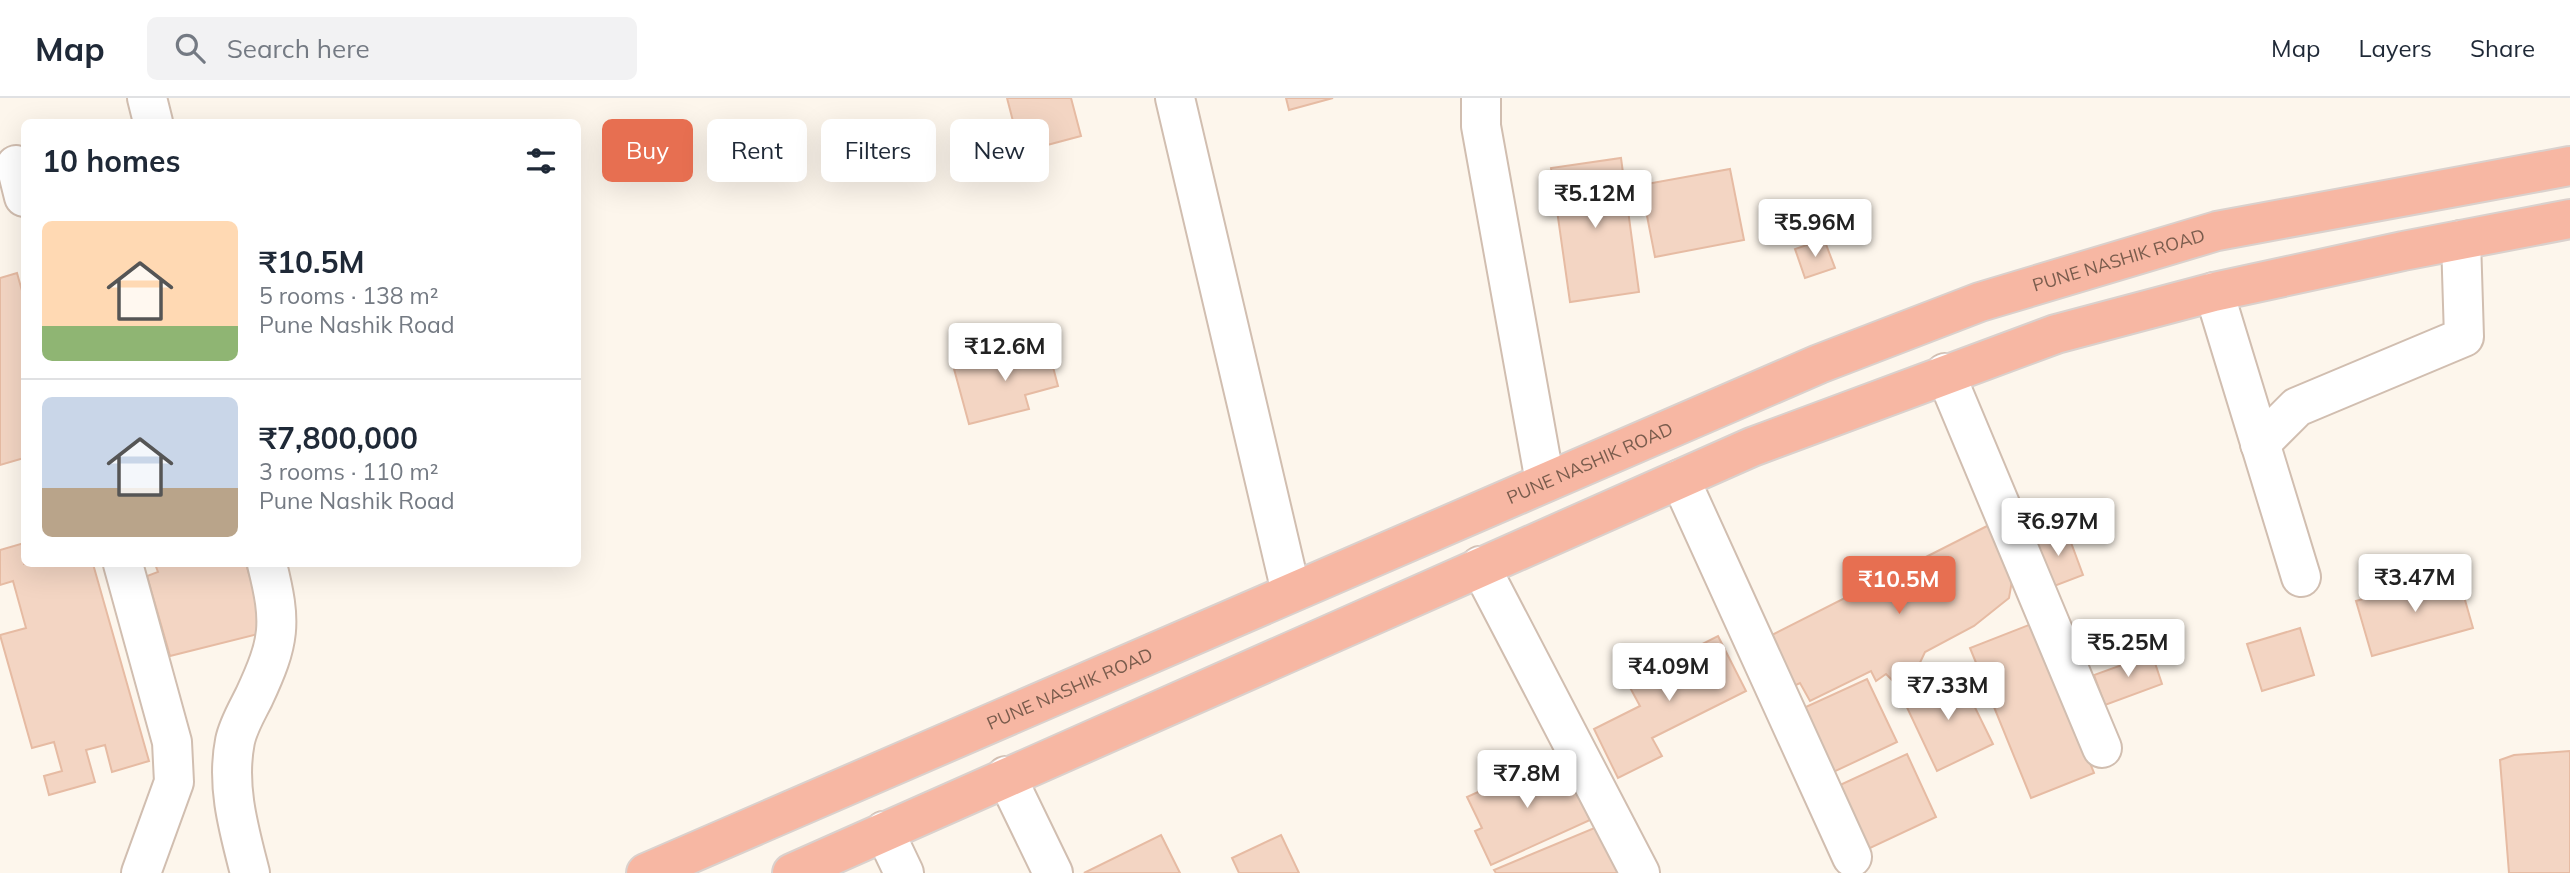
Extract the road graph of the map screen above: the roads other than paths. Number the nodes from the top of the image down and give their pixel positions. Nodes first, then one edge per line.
1 (147, 98) edge
2 (1175, 98) edge
3 (1481, 98) edge
4 (152, 119) edge
5 (2570, 166) edge
6 (2570, 219) edge
7 (2461, 240) junction
8 (2214, 292) junction
9 (1945, 373) junction
10 (2260, 444) junction
11 (1680, 479) junction
12 (1545, 482) junction
13 (1480, 566) junction
14 (124, 567) edge
15 (268, 567) edge
16 (2301, 578) dead end
17 (1291, 592) junction
18 (2102, 748) dead end
19 (1006, 776) junction
20 (884, 831) junction
21 (1852, 857) dead end
22 (141, 873) edge
23 (250, 873) edge
24 (646, 873) edge
25 (792, 873) edge
26 (904, 873) edge
27 (1053, 873) edge
28 (1640, 873) edge

1 - 4 street
2 - 17 street
3 - 12 street
5 - 12 highway, PUNE NASHIK ROAD
6 - 7 highway
7 - 8 highway
7 - 10 street
8 - 9 highway
8 - 10 street
9 - 11 highway
9 - 18 street
10 - 16 street
11 - 13 highway
11 - 21 street
12 - 17 highway, PUNE NASHIK ROAD
13 - 19 highway
13 - 28 street
14 - 22 street
15 - 23 street
17 - 24 highway, PUNE NASHIK ROAD
19 - 20 highway
19 - 27 street
20 - 25 highway
20 - 26 street

